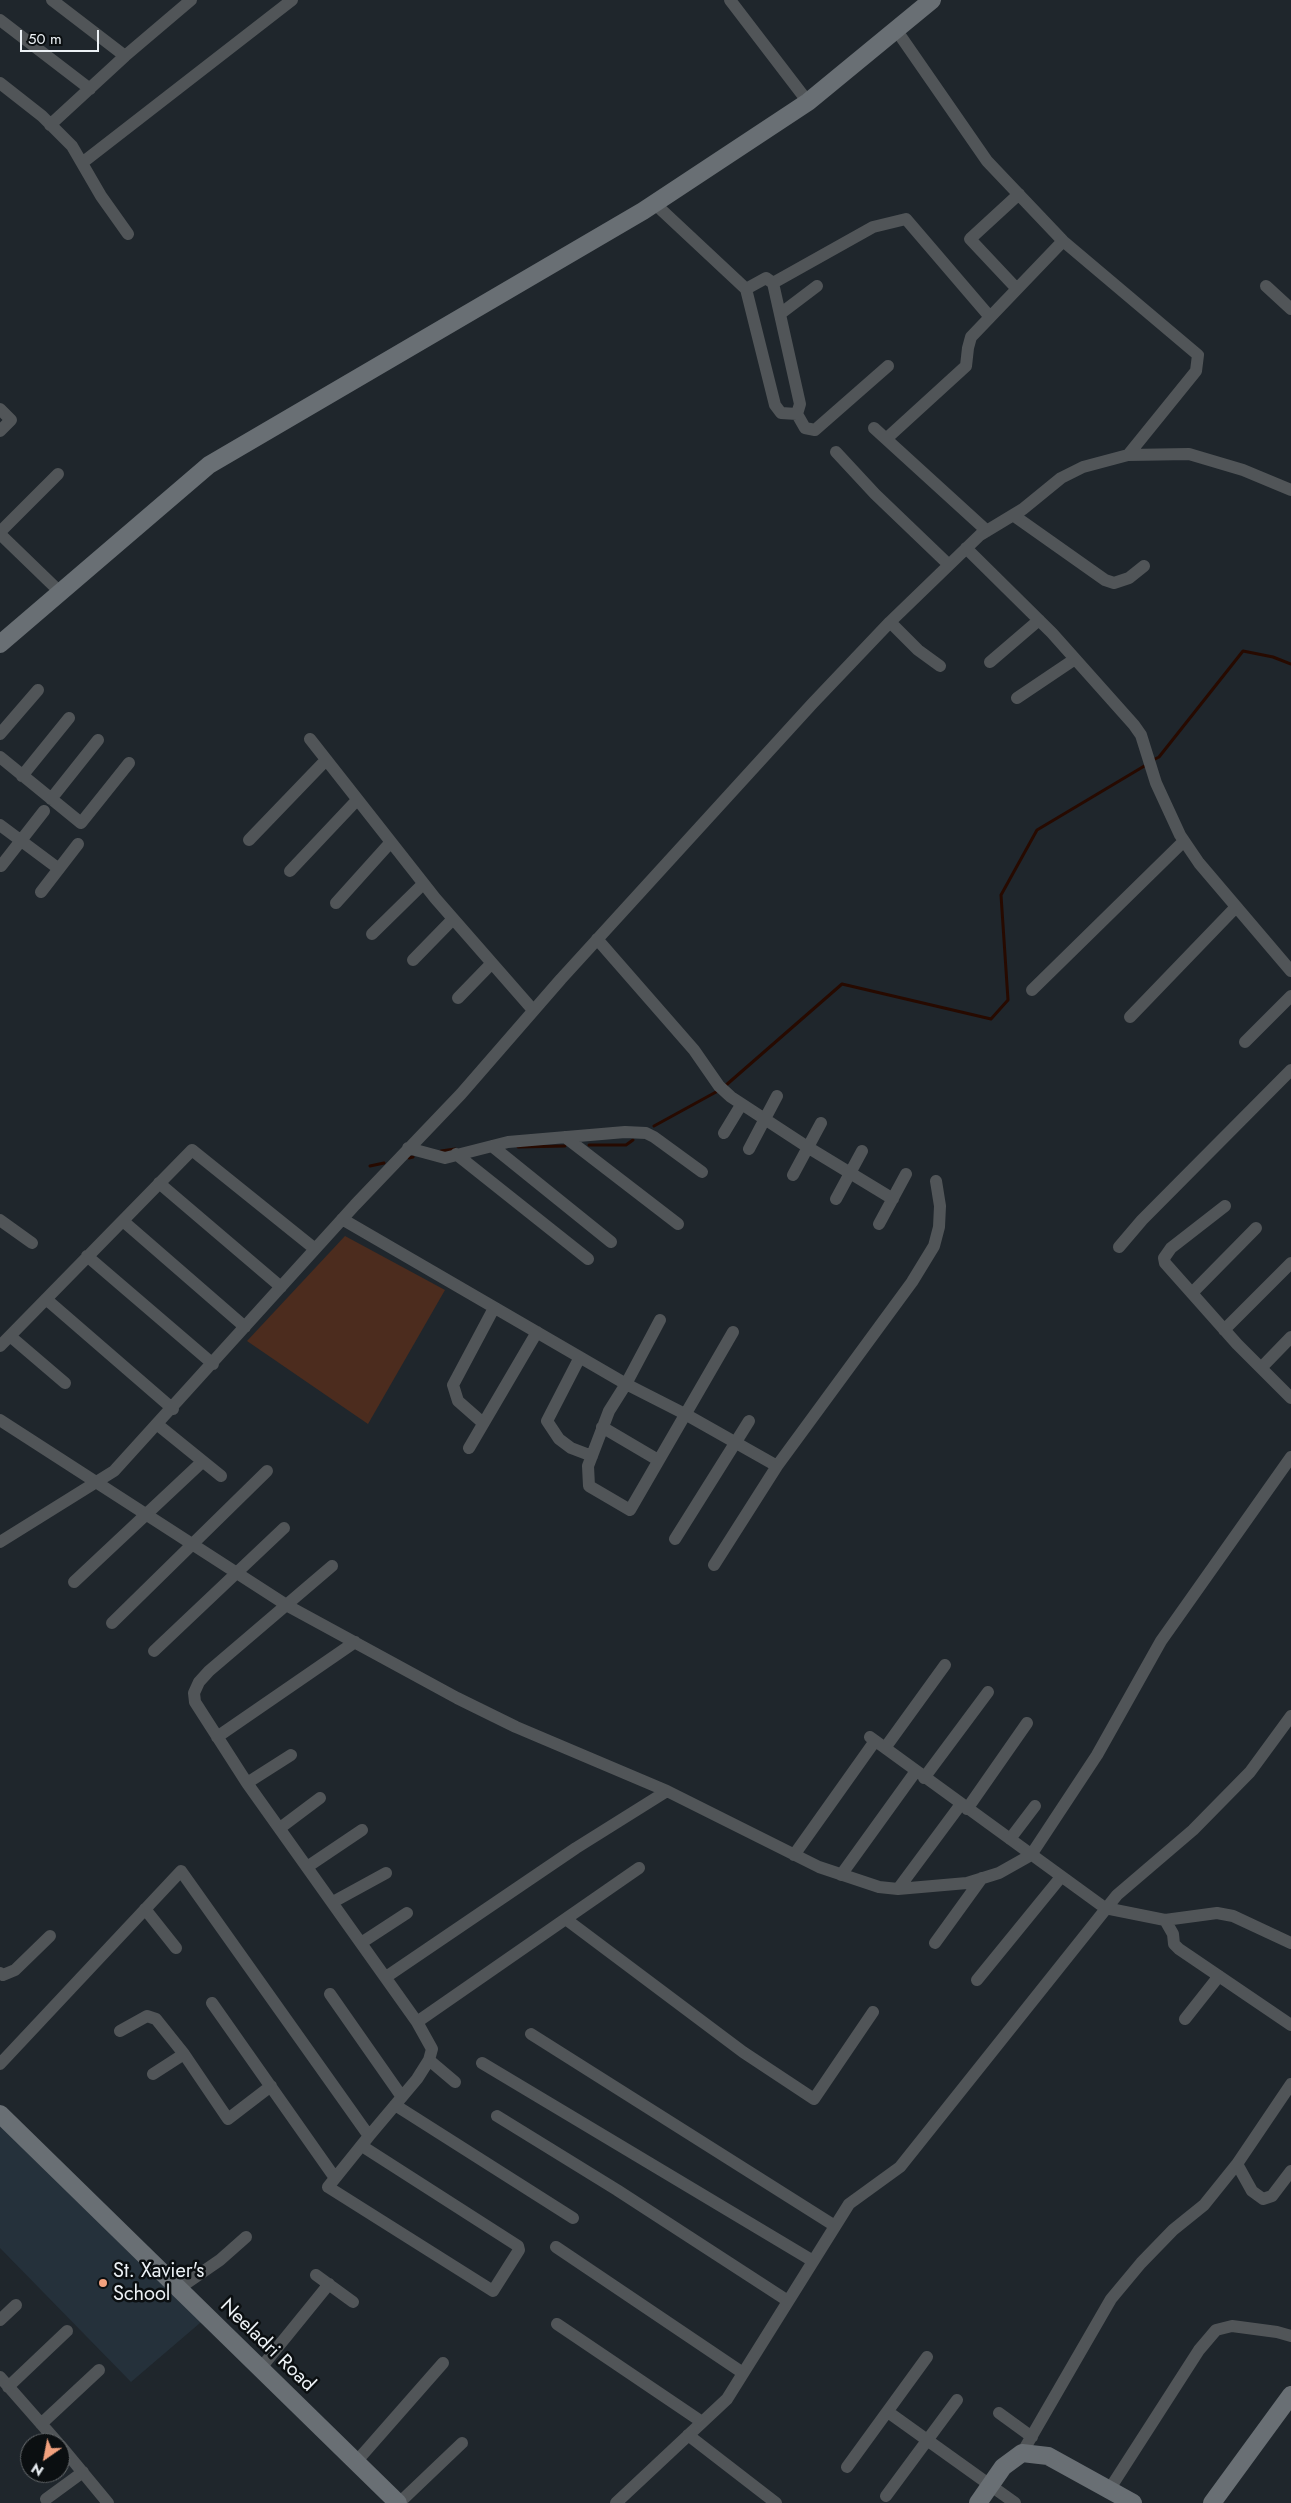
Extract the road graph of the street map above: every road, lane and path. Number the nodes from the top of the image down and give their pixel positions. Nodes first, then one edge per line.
1 (52, 0) edge
2 (191, 0) edge
3 (292, 0) edge
4 (730, 0) edge
5 (932, 0) edge
6 (0, 20) edge
7 (896, 31) junction
8 (125, 56) junction
9 (0, 83) edge
10 (90, 89) junction
11 (808, 102) junction
12 (50, 125) junction
13 (82, 163) junction
14 (1019, 194) junction
15 (654, 203) junction
16 (128, 234) dead end
17 (1063, 241) junction
18 (773, 283) junction
19 (817, 286) dead end
20 (1266, 286) dead end
21 (746, 289) junction
22 (1017, 289) junction
23 (1291, 309) edge
24 (780, 314) junction
25 (990, 317) junction
26 (888, 366) dead end
27 (0, 409) edge
28 (797, 414) junction
29 (874, 428) dead end
30 (0, 430) edge
31 (886, 439) junction
32 (836, 452) dead end
33 (1128, 455) junction
34 (58, 474) dead end
35 (1291, 490) edge
36 (1013, 515) junction
37 (987, 531) junction
38 (0, 533) edge
39 (966, 548) junction
40 (948, 564) junction
41 (1144, 566) dead end
42 (60, 592) junction
43 (1039, 620) junction
44 (890, 622) junction
45 (0, 644) edge
46 (1075, 659) junction
47 (990, 662) dead end
48 (940, 666) dead end
49 (38, 690) dead end
50 (1017, 698) dead end
51 (69, 718) dead end
52 (0, 734) edge
53 (310, 739) dead end
54 (98, 740) dead end
55 (0, 757) edge
56 (326, 760) junction
57 (129, 763) dead end
58 (22, 776) junction
59 (51, 800) junction
60 (356, 800) junction
61 (44, 811) dead end
62 (0, 825) edge
63 (20, 840) junction
64 (249, 840) dead end
65 (1184, 841) junction
66 (390, 843) junction
67 (78, 844) dead end
68 (1, 866) edge
69 (60, 869) junction
70 (290, 871) dead end
71 (423, 884) junction
72 (41, 892) dead end
73 (336, 903) dead end
74 (1236, 907) junction
75 (453, 919) junction
76 (372, 934) dead end
77 (597, 939) junction
78 (413, 960) dead end
79 (492, 963) junction
80 (1291, 971) edge
81 (1032, 990) dead end
82 (1291, 996) edge
83 (458, 998) dead end
84 (533, 1010) junction
85 (1130, 1017) dead end
86 (1245, 1042) dead end
87 (1291, 1070) edge
88 (777, 1096) dead end
89 (741, 1105) junction
90 (765, 1121) junction
91 (821, 1123) dead end
92 (724, 1132) dead end
93 (566, 1137) junction
94 (408, 1148) junction
95 (494, 1148) junction
96 (809, 1148) junction
97 (749, 1149) dead end
98 (862, 1152) dead end
99 (458, 1154) junction
100 (702, 1172) dead end
101 (851, 1174) junction
102 (906, 1174) dead end
103 (794, 1175) dead end
104 (936, 1181) dead end
105 (159, 1183) junction
106 (836, 1199) dead end
107 (893, 1199) junction
108 (1225, 1206) dead end
109 (342, 1219) junction
110 (123, 1221) junction
111 (1, 1224) edge
112 (678, 1224) dead end
113 (878, 1224) dead end
114 (1256, 1228) dead end
115 (611, 1242) dead end
116 (32, 1243) dead end
117 (1119, 1246) dead end
118 (315, 1249) junction
119 (87, 1256) junction
120 (588, 1259) dead end
121 (1291, 1263) edge
122 (282, 1287) junction
123 (1192, 1293) junction
124 (46, 1299) junction
125 (494, 1308) junction
126 (660, 1320) dead end
127 (245, 1327) junction
128 (1224, 1330) junction
129 (537, 1332) junction
130 (732, 1332) dead end
131 (10, 1336) junction
132 (1291, 1337) edge
133 (0, 1346) edge
134 (580, 1357) junction
135 (212, 1364) junction
136 (1261, 1368) junction
137 (65, 1383) dead end
138 (626, 1384) junction
139 (1291, 1398) edge
140 (173, 1409) junction
141 (685, 1414) junction
142 (0, 1420) edge
143 (749, 1420) dead end
144 (483, 1423) junction
145 (158, 1424) junction
146 (602, 1427) junction
147 (736, 1442) junction
148 (470, 1448) dead end
149 (592, 1456) junction
150 (1291, 1457) edge
151 (658, 1460) junction
152 (202, 1462) junction
153 (777, 1466) junction
154 (267, 1471) dead end
155 (221, 1476) dead end
156 (96, 1481) junction
157 (148, 1514) junction
158 (284, 1528) dead end
159 (675, 1539) dead end
160 (0, 1542) edge
161 (194, 1544) junction
162 (714, 1565) dead end
163 (332, 1566) dead end
164 (236, 1573) junction
165 (74, 1582) dead end
166 (288, 1606) junction
167 (112, 1623) dead end
168 (355, 1642) junction
169 (154, 1651) dead end
170 (945, 1665) dead end
171 (988, 1692) dead end
172 (1291, 1716) edge
173 (1027, 1724) dead end
174 (217, 1737) junction
175 (877, 1742) junction
176 (291, 1754) dead end
177 (920, 1774) junction
178 (247, 1783) junction
179 (667, 1792) junction
180 (320, 1798) dead end
181 (1034, 1806) dead end
182 (964, 1807) junction
183 (280, 1828) junction
184 (362, 1830) dead end
185 (1010, 1839) junction
186 (794, 1855) junction
187 (1031, 1855) junction
188 (307, 1867) junction
189 (638, 1868) dead end
190 (386, 1873) dead end
191 (841, 1875) junction
192 (1061, 1877) junction
193 (982, 1878) junction
194 (898, 1889) junction
195 (333, 1902) junction
196 (145, 1908) junction
197 (1106, 1908) junction
198 (407, 1913) dead end
199 (567, 1920) junction
200 (1165, 1920) junction
201 (50, 1936) dead end
202 (361, 1943) junction
203 (1291, 1943) edge
204 (935, 1944) dead end
205 (176, 1948) dead end
206 (0, 1973) edge
207 (1219, 1976) junction
208 (386, 1977) junction
209 (977, 1980) dead end
210 (330, 1994) dead end
211 (212, 2003) dead end
212 (872, 2012) dead end
213 (1185, 2019) dead end
214 (416, 2022) junction
215 (1291, 2025) edge
216 (120, 2031) dead end
217 (531, 2034) dead end
218 (184, 2054) junction
219 (429, 2060) junction
220 (482, 2062) dead end
221 (0, 2064) edge
222 (154, 2074) dead end
223 (455, 2082) dead end
224 (1291, 2084) edge
225 (271, 2086) junction
226 (399, 2101) junction
227 (0, 2114) edge
228 (497, 2116) dead end
229 (366, 2141) junction
230 (1237, 2164) junction
231 (1291, 2171) edge
232 (336, 2178) junction
233 (573, 2218) dead end
234 (835, 2226) junction
235 (246, 2237) dead end
236 (556, 2248) dead end
237 (813, 2262) junction
238 (316, 2275) dead end
239 (329, 2284) junction
240 (178, 2289) junction
241 (788, 2301) junction
242 (353, 2302) dead end
243 (16, 2305) dead end
244 (0, 2320) edge
245 (557, 2324) dead end
246 (66, 2331) dead end
247 (1290, 2333) edge
248 (927, 2357) dead end
249 (443, 2363) dead end
250 (260, 2369) junction
251 (99, 2370) dead end
252 (743, 2372) junction
253 (4, 2382) edge
254 (1291, 2395) edge
255 (957, 2400) dead end
256 (888, 2412) junction
257 (999, 2413) dead end
258 (702, 2422) junction
259 (41, 2424) junction
260 (49, 2433) edge
261 (688, 2436) junction
262 (1032, 2437) junction
263 (927, 2441) junction
264 (462, 2443) dead end
265 (1022, 2453) junction
266 (70, 2457) edge
267 (356, 2462) junction
268 (847, 2467) dead end
269 (83, 2472) junction
270 (990, 2486) junction
271 (1109, 2490) junction
272 (886, 2496) dead end
273 (46, 2499) dead end
274 (108, 2503) edge
275 (398, 2503) edge
276 (616, 2503) edge
277 (776, 2503) edge
278 (978, 2503) edge
279 (1015, 2503) edge
280 (1133, 2503) edge
281 (1212, 2503) edge

1 - 8 street
2 - 8 street
3 - 13 street
4 - 11 street
5 - 7 street
6 - 10 street
7 - 11 street
7 - 14 street
8 - 10 street
9 - 12 street
10 - 12 street
11 - 15 street
12 - 13 street
13 - 16 street
14 - 17 street
14 - 22 street
15 - 21 street
15 - 42 street
17 - 22 street
17 - 33 street
18 - 21 street
18 - 24 street
18 - 25 street
19 - 24 street
20 - 23 street
21 - 28 street
22 - 25 street
24 - 28 street
25 - 31 street
26 - 28 street
27 - 30 street
29 - 31 street
31 - 37 street
32 - 40 street
33 - 35 street
33 - 36 street
34 - 38 street
36 - 37 street
36 - 41 street
37 - 39 street
38 - 42 street
39 - 40 street
39 - 43 street
40 - 44 street
42 - 45 street
43 - 46 street
43 - 47 street
44 - 48 street
44 - 77 street
46 - 50 street
46 - 65 street
49 - 52 street
51 - 58 street
53 - 56 street
54 - 59 street
55 - 58 street
56 - 60 street
56 - 64 street
57 - 59 street
58 - 59 street
60 - 66 street
60 - 70 street
61 - 63 street
62 - 63 street
63 - 68 street
63 - 69 street
65 - 74 street
65 - 81 street
66 - 71 street
66 - 73 street
67 - 69 street
69 - 72 street
71 - 75 street
71 - 76 street
74 - 80 street
74 - 85 street
75 - 78 street
75 - 79 street
77 - 84 street
77 - 89 street
79 - 83 street
79 - 84 street
82 - 86 street
84 - 94 street
87 - 117 street
88 - 90 street
89 - 90 street
89 - 92 street
90 - 96 street
90 - 97 street
91 - 96 street
93 - 95 street
93 - 100 street
93 - 112 street
94 - 99 street
94 - 109 street
95 - 99 street
95 - 115 street
96 - 101 street
96 - 103 street
98 - 101 street
99 - 120 street
101 - 106 street
101 - 107 street
102 - 107 street
104 - 153 street
105 - 110 street
105 - 118 street
105 - 122 street
107 - 113 street
108 - 123 street
109 - 118 street
109 - 125 street
110 - 119 street
110 - 127 street
111 - 116 street
114 - 123 street
118 - 122 street
119 - 124 street
119 - 135 street
121 - 128 street
122 - 127 street
123 - 128 street
124 - 131 street
124 - 140 street
125 - 129 street
125 - 144 street
126 - 138 street
127 - 135 street
128 - 136 street
129 - 134 street
129 - 144 street
130 - 141 street
131 - 133 street
131 - 137 street
132 - 136 street
134 - 138 street
134 - 149 street
135 - 140 street
136 - 139 street
138 - 141 street
138 - 146 street
140 - 145 street
141 - 147 street
141 - 151 street
142 - 156 street
143 - 147 street
144 - 148 street
145 - 152 street
145 - 156 street
146 - 149 street
146 - 151 street
147 - 153 street
147 - 159 street
149 - 151 street
150 - 187 street
152 - 155 street
152 - 157 street
153 - 162 street
154 - 161 street
156 - 157 street
156 - 160 street
157 - 161 street
157 - 165 street
158 - 164 street
161 - 164 street
161 - 167 street
163 - 166 street
164 - 166 street
164 - 169 street
166 - 168 street
166 - 174 street
168 - 174 street
168 - 179 street
170 - 175 street
171 - 177 street
172 - 197 street
173 - 182 street
174 - 178 street
175 - 177 street
175 - 186 street
176 - 178 street
177 - 182 street
177 - 191 street
178 - 183 street
179 - 186 street
179 - 208 street
180 - 183 street
181 - 185 street
182 - 185 street
182 - 194 street
183 - 188 street
184 - 188 street
185 - 187 street
186 - 191 street
187 - 192 street
187 - 193 street
188 - 195 street
189 - 199 street
190 - 195 street
191 - 194 street
192 - 197 street
192 - 209 street
193 - 194 street
193 - 204 street
195 - 202 street
196 - 205 street
196 - 221 street
196 - 229 street
197 - 200 street
197 - 234 street
198 - 202 street
199 - 212 street
199 - 214 street
200 - 203 street
200 - 207 street
201 - 206 street
202 - 208 street
207 - 213 street
207 - 215 street
208 - 214 street
210 - 226 street
211 - 225 street
214 - 219 street
216 - 218 street
217 - 234 street
218 - 222 street
218 - 225 street
219 - 223 street
219 - 226 street
220 - 237 street
224 - 230 street
225 - 232 street
226 - 229 street
226 - 233 street
227 - 240 street, Neeladri Road
228 - 241 street
229 - 232 street
229 - 232 street
230 - 231 street
230 - 262 street
234 - 237 street
235 - 240 street
236 - 252 street
237 - 241 street
238 - 239 street
239 - 242 street
239 - 250 street
240 - 250 street, Neeladri Road
241 - 252 street
243 - 244 street
245 - 258 street
246 - 253 street
247 - 271 street
248 - 256 street
249 - 267 street
250 - 267 street, Neeladri Road
251 - 259 street
252 - 258 street
253 - 259 street
254 - 281 street
255 - 263 street
256 - 263 street
256 - 268 street
257 - 262 street
258 - 261 street
259 - 260 street
261 - 276 street
261 - 277 street
262 - 265 street
263 - 270 street
263 - 272 street
264 - 275 street
265 - 270 street
265 - 271 street
266 - 269 street
267 - 275 street, Neeladri Road
269 - 273 street
269 - 274 street
270 - 278 street
270 - 279 street
271 - 280 street

